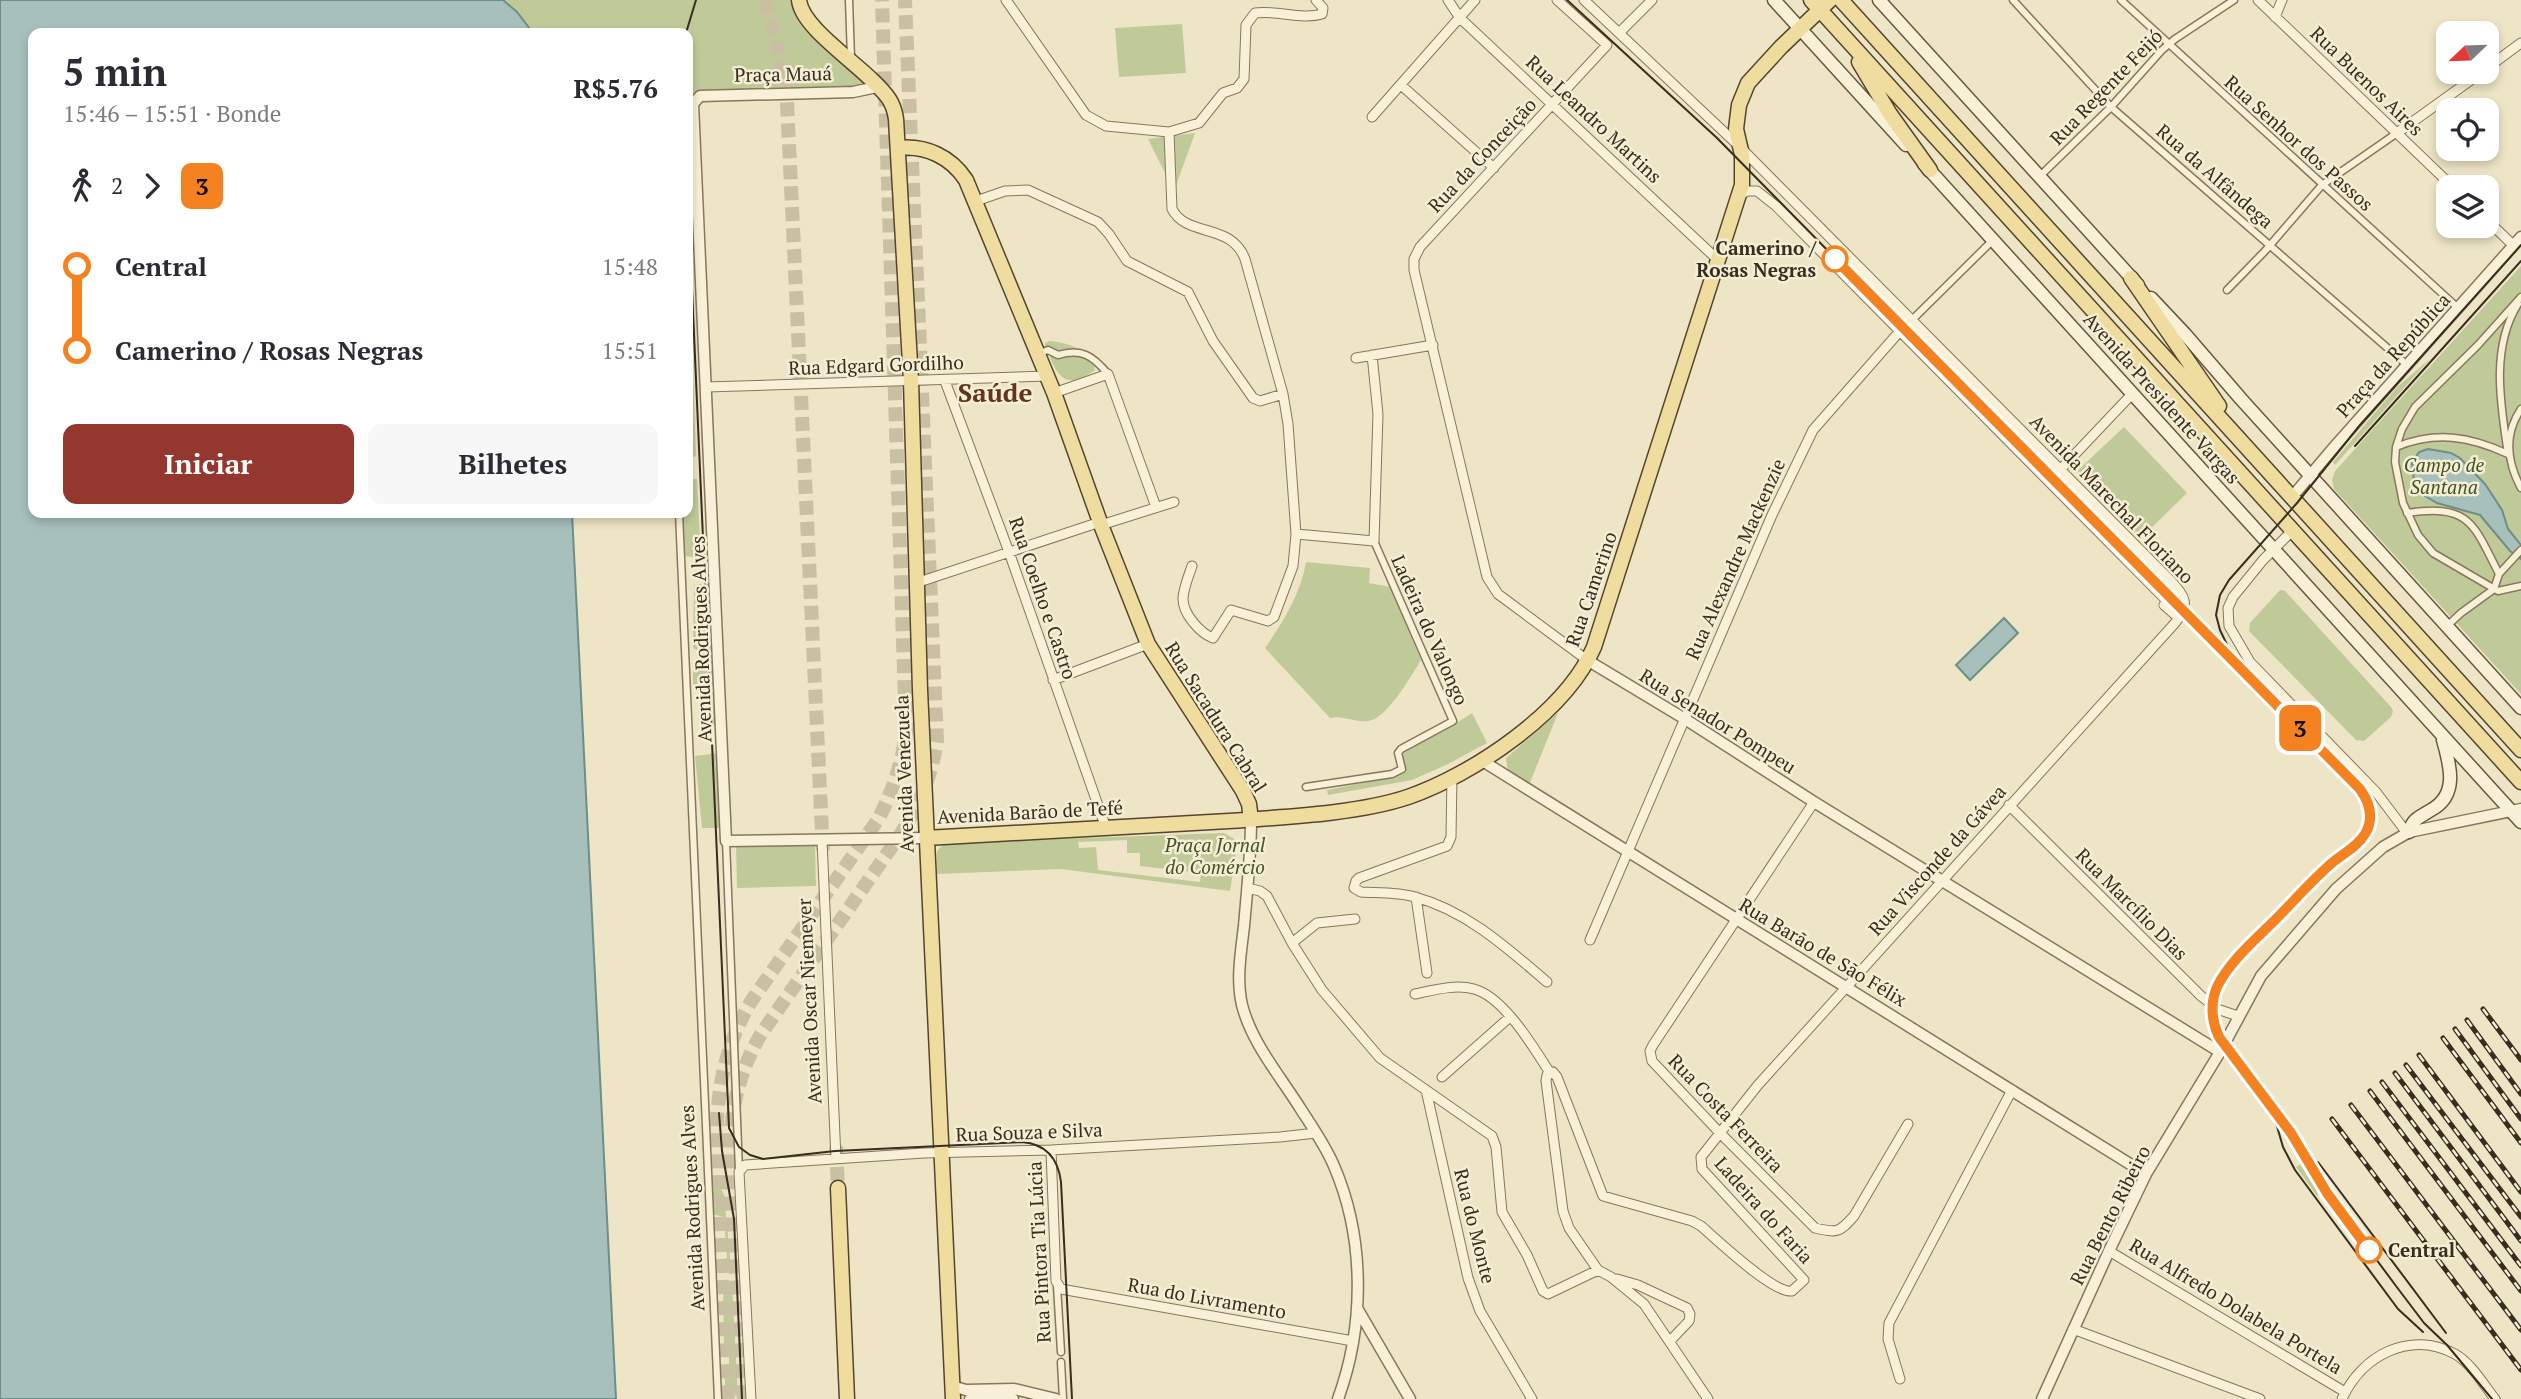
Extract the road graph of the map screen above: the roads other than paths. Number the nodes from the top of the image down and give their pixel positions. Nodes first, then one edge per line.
1 (799, 0) edge
2 (849, 0) edge
3 (1006, 0) edge
4 (1316, 0) edge
5 (1448, 0) edge
6 (1475, 0) edge
7 (1557, 0) edge
8 (1584, 0) edge
9 (1652, 0) edge
10 (1774, 0) edge
11 (1841, 0) edge
12 (1879, 0) edge
13 (2013, 0) edge
14 (2121, 0) edge
15 (2234, 0) edge
16 (2258, 0) edge
17 (2282, 0) edge
18 (1821, 3) edge
19 (2275, 17) junction
20 (1460, 18) junction
21 (1801, 29) junction
22 (1619, 33) junction
23 (1846, 39) junction
24 (2521, 43) edge
25 (2169, 44) junction
26 (2499, 59) edge
27 (851, 60) junction
28 (2465, 84) edge
29 (1401, 85) junction
30 (877, 87) junction
31 (693, 103) edge
32 (1553, 103) junction
33 (2111, 107) junction
34 (1372, 117) dead end
35 (693, 124) edge
36 (1169, 132) junction
37 (2397, 133) junction
38 (898, 148) junction
39 (1741, 153) junction
40 (1494, 168) junction
41 (1930, 170) junction
42 (2441, 175) edge
43 (2039, 177) junction
44 (2322, 185) junction
45 (1738, 197) junction
46 (975, 201) junction
47 (2499, 228) edge
48 (1993, 240) junction
49 (2517, 241) edge
50 (2269, 244) junction
51 (1414, 259) joint
52 (1719, 261) junction
53 (2131, 278) junction
54 (2227, 290) dead end
55 (2521, 298) edge
56 (2458, 308) junction
57 (1912, 320) junction
58 (1900, 331) junction
59 (1433, 345) junction
60 (1038, 354) junction
61 (1372, 355) junction
62 (1356, 358) dead end
63 (2407, 365) junction
64 (1108, 374) junction
65 (1047, 376) junction
66 (911, 381) junction
67 (945, 381) junction
68 (706, 387) junction
69 (1054, 393) junction
70 (1283, 394) junction
71 (2132, 394) junction
72 (2521, 408) edge
73 (2234, 432) junction
74 (2396, 447) junction
75 (2508, 454) junction
76 (2060, 470) junction
77 (2310, 476) junction
78 (2521, 488) edge
79 (2292, 498) junction
80 (1174, 502) dead end
81 (1156, 508) junction
82 (2407, 513) junction
83 (678, 518) edge
84 (1100, 524) junction
85 (2292, 531) junction
86 (1296, 534) junction
87 (1374, 541) junction
88 (2273, 550) junction
89 (2521, 550) edge
90 (1009, 552) junction
91 (1192, 566) dead end
92 (2499, 574) junction
93 (916, 583) junction
94 (2521, 586) edge
95 (2494, 589) junction
96 (2179, 618) junction
97 (2446, 626) junction
98 (1148, 643) junction
99 (1587, 660) junction
100 (1053, 680) junction
101 (2521, 709) edge
102 (1685, 719) junction
103 (2442, 736) junction
104 (2521, 750) edge
105 (1481, 760) junction
106 (1452, 776) junction
107 (2521, 782) edge
108 (1306, 788) dead end
109 (1814, 803) junction
110 (2009, 805) junction
111 (2516, 810) edge
112 (1251, 820) junction
113 (2521, 822) edge
114 (1106, 828) junction
115 (2408, 833) junction
116 (926, 838) junction
117 (822, 840) junction
118 (726, 841) junction
119 (1627, 852) junction
120 (1942, 880) junction
121 (1247, 888) junction
122 (1416, 897) junction
123 (1355, 919) dead end
124 (1736, 920) junction
125 (1590, 940) dead end
126 (1292, 943) junction
127 (1427, 973) dead end
128 (1547, 982) dead end
129 (1848, 987) junction
130 (1415, 994) dead end
131 (2238, 1016) junction
132 (1510, 1017) junction
133 (2220, 1052) junction
134 (1550, 1073) junction
135 (1442, 1077) dead end
136 (1426, 1090) junction
137 (2012, 1090) junction
138 (1908, 1124) dead end
139 (1719, 1132) junction
140 (1316, 1133) junction
141 (1051, 1150) junction
142 (940, 1152) junction
143 (836, 1159) junction
144 (1700, 1162) joint
145 (741, 1169) junction
146 (2147, 1174) junction
147 (838, 1188) tunnel mouth
148 (2109, 1251) junction
149 (1598, 1270) junction
150 (1611, 1277) junction
151 (1057, 1286) junction
152 (1357, 1308) junction
153 (2073, 1329) junction
154 (1353, 1341) junction
155 (1670, 1341) junction
156 (1061, 1352) dead end
157 (1061, 1362) dead end
158 (1900, 1379) dead end
159 (952, 1393) edge
160 (2344, 1396) edge
161 (718, 1399) edge
162 (751, 1399) edge
163 (847, 1399) edge
164 (970, 1399) edge
165 (1013, 1399) edge
166 (1056, 1399) edge
167 (1063, 1399) edge
168 (1338, 1399) edge
169 (1410, 1399) edge
170 (1532, 1399) edge
171 (1708, 1399) edge
172 (2042, 1399) edge
173 (2260, 1399) edge
174 (2495, 1399) edge

1 - 27 main road, Praça Mauá
2 - 27 street, Praça Mauá
3 - 36 street
4 - 36 street
5 - 20 street, Rua Leandro Martins
6 - 20 street
7 - 32 street, Rua da Conceição
8 - 22 street, Avenida Marechal Floriano
9 - 22 street
10 - 21 main road, Avenida Presidente Vargas
11 - 73 main road, Avenida Presidente Vargas
12 - 43 main road
13 - 33 street, Rua da Alfândega
14 - 25 street, Rua Senhor dos Passos
15 - 25 street, Rua Regente Feijó
16 - 19 street, Rua Buenos Aires
17 - 19 street
18 - 21 main road, Rua Camerino
18 - 23 main road, Avenida Presidente Vargas
19 - 37 street, Rua Buenos Aires
20 - 29 street
20 - 32 street, Rua Leandro Martins
21 - 39 main road, Rua Camerino
21 - 41 main road, Avenida Presidente Vargas
22 - 39 street, Avenida Marechal Floriano
23 - 41 main road
23 - 85 main road, Avenida Presidente Vargas
24 - 26 street
25 - 33 street, Rua Regente Feijó
25 - 44 street, Rua Senhor dos Passos
27 - 30 main road, Praça Mauá
28 - 37 street
29 - 34 street
29 - 40 street
30 - 31 street, Praça Mauá
30 - 38 main road, Praça Mauá
32 - 40 street, Rua da Conceição
32 - 52 street, Rua Leandro Martins
33 - 43 street, Rua Regente Feijó
33 - 50 street, Rua da Alfândega
35 - 68 street, Avenida Rodrigues Alves
36 - 70 street
37 - 42 street, Rua Buenos Aires
37 - 44 street
38 - 46 main road, Rua Sacadura Cabral
38 - 66 main road, Avenida Venezuela
39 - 45 main road, Rua Camerino
39 - 57 street, Avenida Marechal Floriano
40 - 51 street, Rua da Conceição
41 - 48 main road, Avenida Presidente Vargas
43 - 53 main road
44 - 50 street
44 - 56 street, Rua Senhor dos Passos
45 - 52 main road, Rua Camerino
45 - 58 street, Avenida Marechal Floriano
46 - 60 main road, Rua Sacadura Cabral
46 - 70 street
47 - 49 street
48 - 57 street
48 - 71 main road, Avenida Presidente Vargas
49 - 56 street, Praça da República
50 - 54 street
50 - 63 street, Rua da Alfândega
51 - 59 street, Rua Senador Pompeu
52 - 99 main road, Rua Camerino
53 - 73 main road
53 - 77 main road
55 - 74 street
55 - 75 street
56 - 63 street, Praça da República
57 - 76 street, Avenida Marechal Floriano
58 - 96 street, Avenida Marechal Floriano
58 - 102 street, Rua Alexandre Mackenzie
59 - 61 street
59 - 99 street, Rua Senador Pompeu
60 - 64 street
60 - 65 main road, Rua Sacadura Cabral
61 - 62 street
61 - 87 street
63 - 77 street, Praça da República
64 - 69 street
64 - 81 street
65 - 67 street, Rua Edgard Gordilho
65 - 69 main road, Rua Sacadura Cabral
66 - 67 street, Rua Edgard Gordilho
66 - 68 street, Rua Edgard Gordilho
66 - 93 main road, Avenida Venezuela
67 - 90 street, Rua Coelho e Castro
68 - 118 street, Avenida Rodrigues Alves
69 - 84 main road, Rua Sacadura Cabral
70 - 86 street
71 - 76 street
71 - 88 main road, Avenida Presidente Vargas
72 - 75 street
73 - 79 main road, Avenida Presidente Vargas
74 - 75 street
74 - 82 street
75 - 78 street
76 - 96 street, Avenida Marechal Floriano
77 - 79 street, Praça da República
77 - 97 main road
79 - 104 main road, Avenida Presidente Vargas
80 - 81 street
81 - 84 street
82 - 92 street
82 - 95 street
83 - 161 street, Avenida Rodrigues Alves
84 - 90 street
84 - 98 main road, Rua Sacadura Cabral
85 - 88 street
85 - 107 main road, Avenida Presidente Vargas
86 - 87 street
86 - 91 street
87 - 108 street, Ladeira do Valongo
88 - 103 main road, Avenida Presidente Vargas
88 - 115 street
89 - 92 street
90 - 93 street
90 - 100 street, Rua Coelho e Castro
92 - 95 street
93 - 116 main road, Avenida Venezuela
94 - 95 street
95 - 97 street
96 - 110 street, Rua Visconde da Gávea
97 - 101 main road
98 - 100 street
98 - 112 main road, Rua Sacadura Cabral
99 - 102 street, Rua Senador Pompeu
99 - 105 main road, Rua Camerino
100 - 114 street, Rua Coelho e Castro
102 - 109 street, Rua Senador Pompeu
102 - 119 street, Rua Alexandre Mackenzie
103 - 111 main road, Avenida Presidente Vargas
103 - 115 main road
105 - 106 main road, Rua Camerino
105 - 119 street, Rua Barão de São Félix
106 - 112 main road, Rua Camerino
106 - 122 street
109 - 120 street, Rua Senador Pompeu
109 - 124 street, Rua Costa Ferreira
110 - 120 street, Rua Visconde da Gávea
110 - 131 street, Rua Marcílio Dias
111 - 113 main road, Avenida Presidente Vargas
111 - 115 street
112 - 114 main road, Avenida Barão de Tefé
112 - 121 street, Rua Sacadura Cabral
114 - 116 main road, Avenida Barão de Tefé
115 - 131 street, Rua Bento Ribeiro
116 - 117 street, Avenida Barão de Tefé
116 - 142 main road, Avenida Venezuela
117 - 118 street, Avenida Barão de Tefé
117 - 143 street, Avenida Oscar Niemeyer
118 - 145 street, Avenida Rodrigues Alves
119 - 124 street, Rua Barão de São Félix
119 - 125 street, Rua Alexandre Mackenzie
120 - 129 street, Rua Visconde da Gávea
120 - 133 street, Rua Senador Pompeu
121 - 126 street
121 - 140 street, Rua Sacadura Cabral
122 - 127 street
122 - 128 street
123 - 126 street
124 - 129 street, Rua Barão de São Félix
124 - 139 street, Rua Costa Ferreira
126 - 136 street
129 - 137 street, Rua Barão de São Félix
129 - 139 street, Rua Visconde da Gávea
130 - 132 street
131 - 133 street, Rua Bento Ribeiro
132 - 134 street
132 - 135 street
133 - 146 street, Rua Bento Ribeiro
134 - 144 street, Ladeira do Faria
134 - 149 street
136 - 149 street
136 - 170 street, Rua do Monte
137 - 146 street, Rua Barão de São Félix
137 - 158 street
138 - 139 street, Rua Costa Ferreira
139 - 144 street, Rua Visconde da Gávea
140 - 141 street, Rua Souza e Silva
140 - 152 street, Rua Sacadura Cabral
141 - 142 street, Rua Souza e Silva
141 - 151 street, Rua Pintora Tia Lúcia
142 - 143 street, Rua Souza e Silva
142 - 159 main road, Avenida Venezuela
143 - 145 street, Rua Souza e Silva
145 - 162 street, Avenida Rodrigues Alves
146 - 148 street, Rua Bento Ribeiro
147 - 163 main road
148 - 153 street, Rua Bento Ribeiro
148 - 160 street, Rua Alfredo Dolabela Portela
149 - 150 street
150 - 155 street
150 - 155 street
151 - 154 street, Rua do Livramento
151 - 156 street, Rua Pintora Tia Lúcia
152 - 154 street, Rua Sacadura Cabral
152 - 169 street
153 - 172 street, Rua Bento Ribeiro
153 - 173 street
154 - 168 street, Rua Sacadura Cabral
155 - 171 street
157 - 167 street, Rua Pintora Tia Lúcia
159 - 166 street
160 - 174 street, Rua Alfredo Dolabela Portela
164 - 165 street

